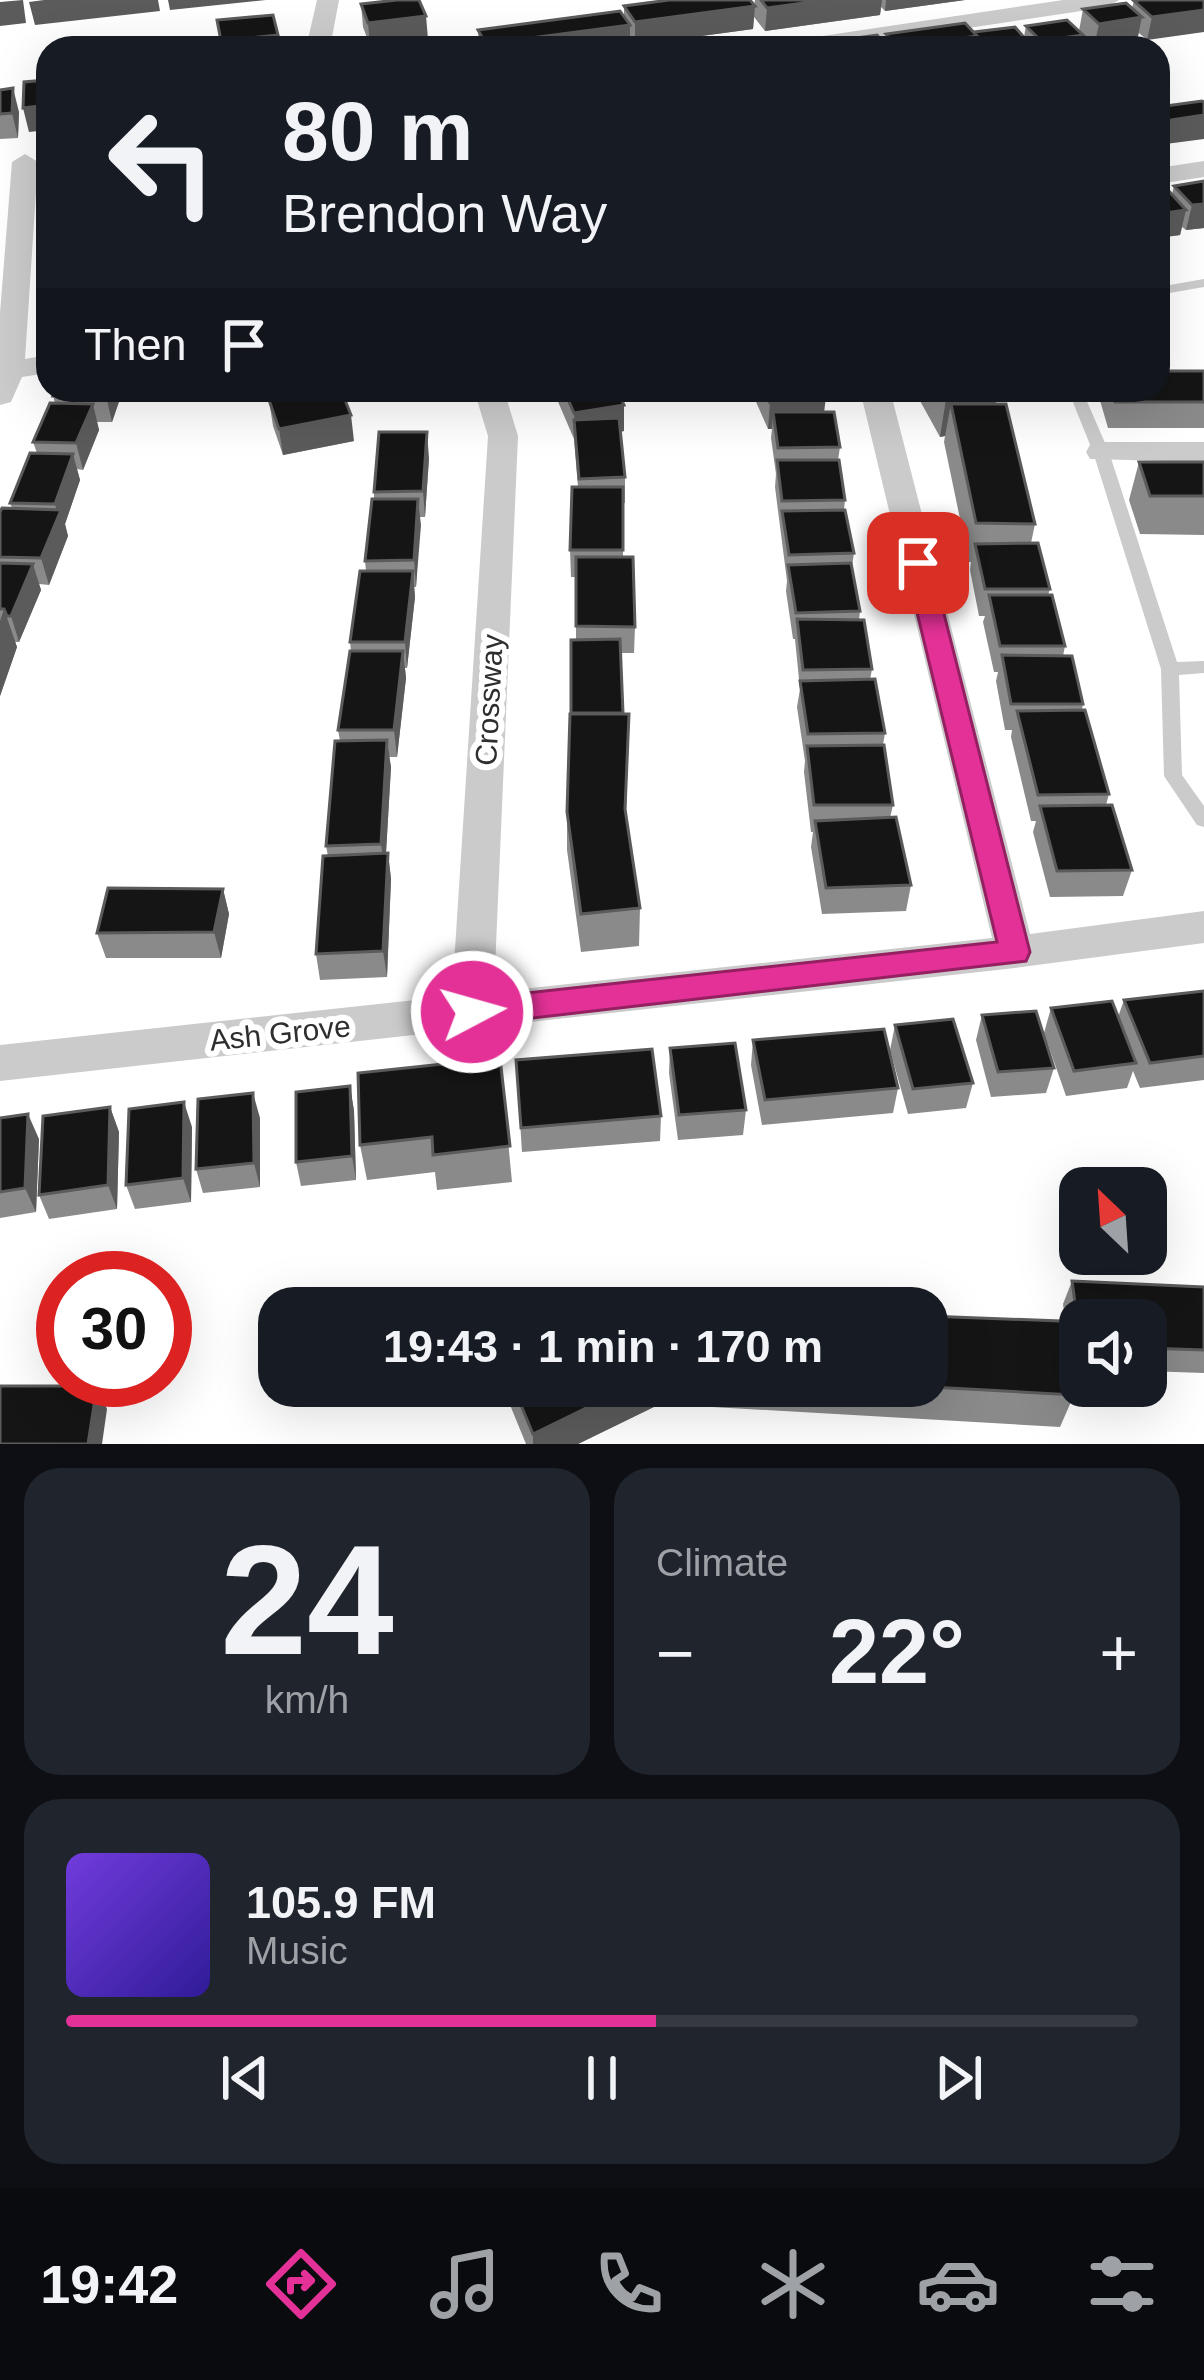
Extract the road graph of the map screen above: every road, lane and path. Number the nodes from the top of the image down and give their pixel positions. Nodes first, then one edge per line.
1 (328, 0) edge
2 (1108, 0) edge
3 (320, 36) edge
4 (869, 36) edge
5 (24, 162) edge
6 (1204, 169) edge
7 (1170, 174) edge
8 (1204, 283) edge
9 (1170, 289) edge
10 (36, 368) edge
11 (3, 379) edge
12 (493, 402) edge
13 (878, 402) edge
14 (1081, 402) edge
15 (1101, 452) junction
16 (1204, 452) edge
17 (1204, 668) edge
18 (1170, 669) junction
19 (1204, 820) edge
20 (1204, 927) edge
21 (1015, 952) junction
22 (472, 1012) junction
23 (0, 1063) edge

1 - 3 street
2 - 4 street
5 - 11 street
6 - 7 street
8 - 9 lane
10 - 11 street
12 - 22 street, Crossway
13 - 21 street
14 - 15 lane
15 - 16 street
15 - 18 lane
17 - 18 lane
18 - 19 lane
20 - 21 street, Ash Grove
21 - 22 street, Ash Grove
22 - 23 street, Ash Grove

